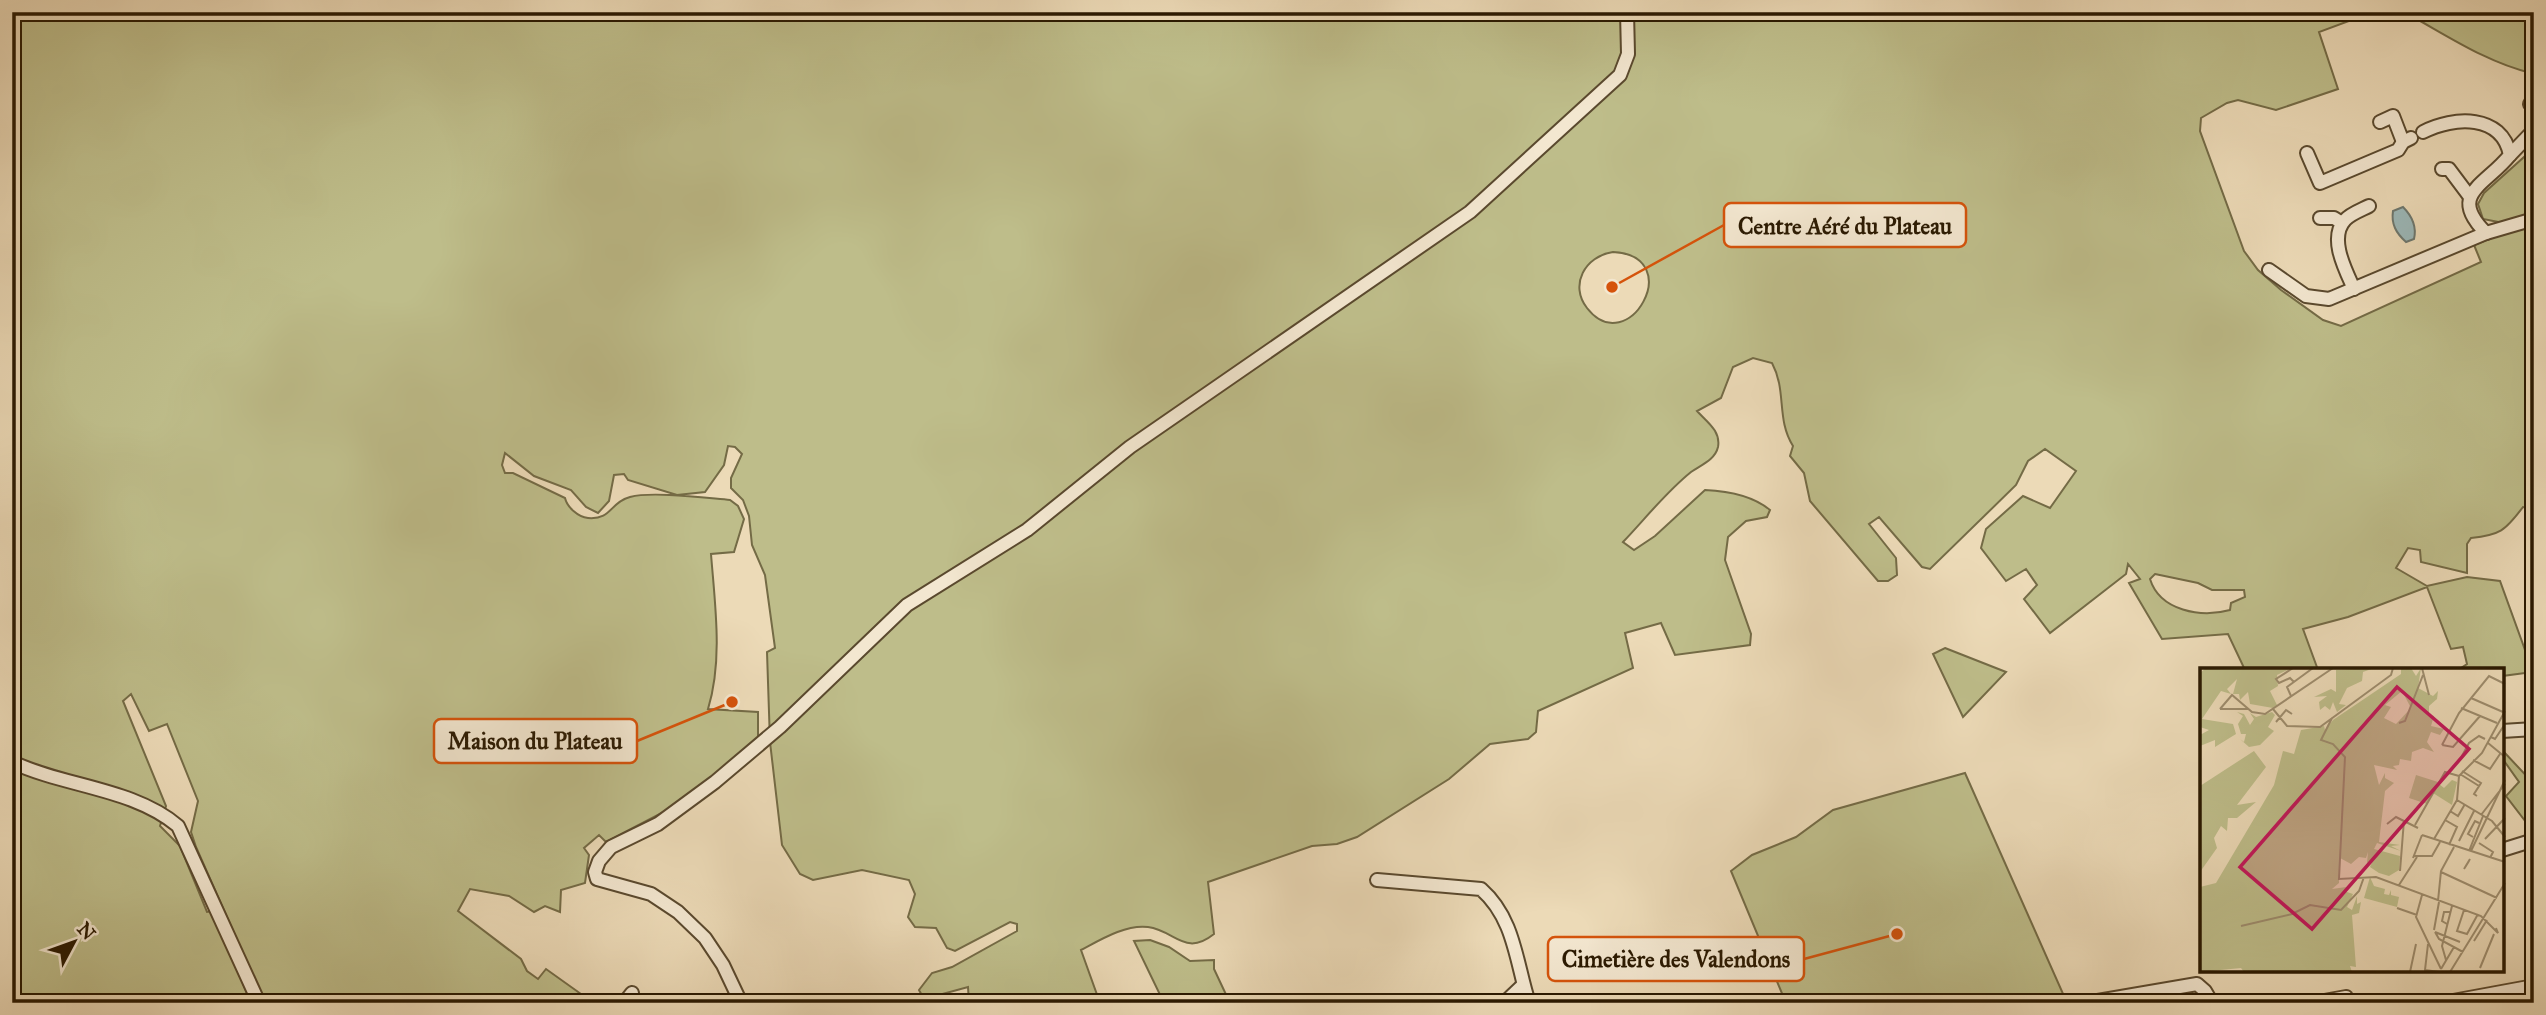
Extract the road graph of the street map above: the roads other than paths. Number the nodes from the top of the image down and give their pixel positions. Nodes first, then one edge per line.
1 (1627, 12) edge
2 (2380, 122) dead end
3 (2534, 130) edge
4 (2423, 132) dead end
5 (2307, 153) dead end
6 (2510, 155) junction
7 (2442, 169) dead end
8 (2470, 197) junction
9 (2368, 206) dead end
10 (2320, 218) dead end
11 (2534, 219) edge
12 (2342, 223) junction
13 (2486, 233) junction
14 (2269, 270) dead end
15 (2354, 289) junction
16 (2534, 729) edge
17 (2504, 731) edge
18 (12, 762) edge
19 (2534, 840) edge
20 (2504, 849) edge
21 (1377, 880) dead end
22 (1523, 985) junction
23 (2534, 986) edge
24 (259, 1003) edge
25 (741, 1003) edge
26 (1504, 1003) edge
27 (1529, 1003) edge
28 (2085, 1003) edge
29 (2212, 1003) edge
30 (2313, 1003) edge
31 (2348, 1003) edge
32 (2442, 1003) edge

1 - 25 street
2 - 5 street
3 - 6 street
4 - 6 street
6 - 8 street
7 - 8 street
8 - 13 street
9 - 12 street
10 - 12 street
11 - 13 street
12 - 15 street
13 - 15 street
14 - 15 street
16 - 17 street
18 - 24 street
19 - 20 street
21 - 22 street
22 - 26 street
22 - 27 street
23 - 32 street
28 - 29 street
30 - 31 street

